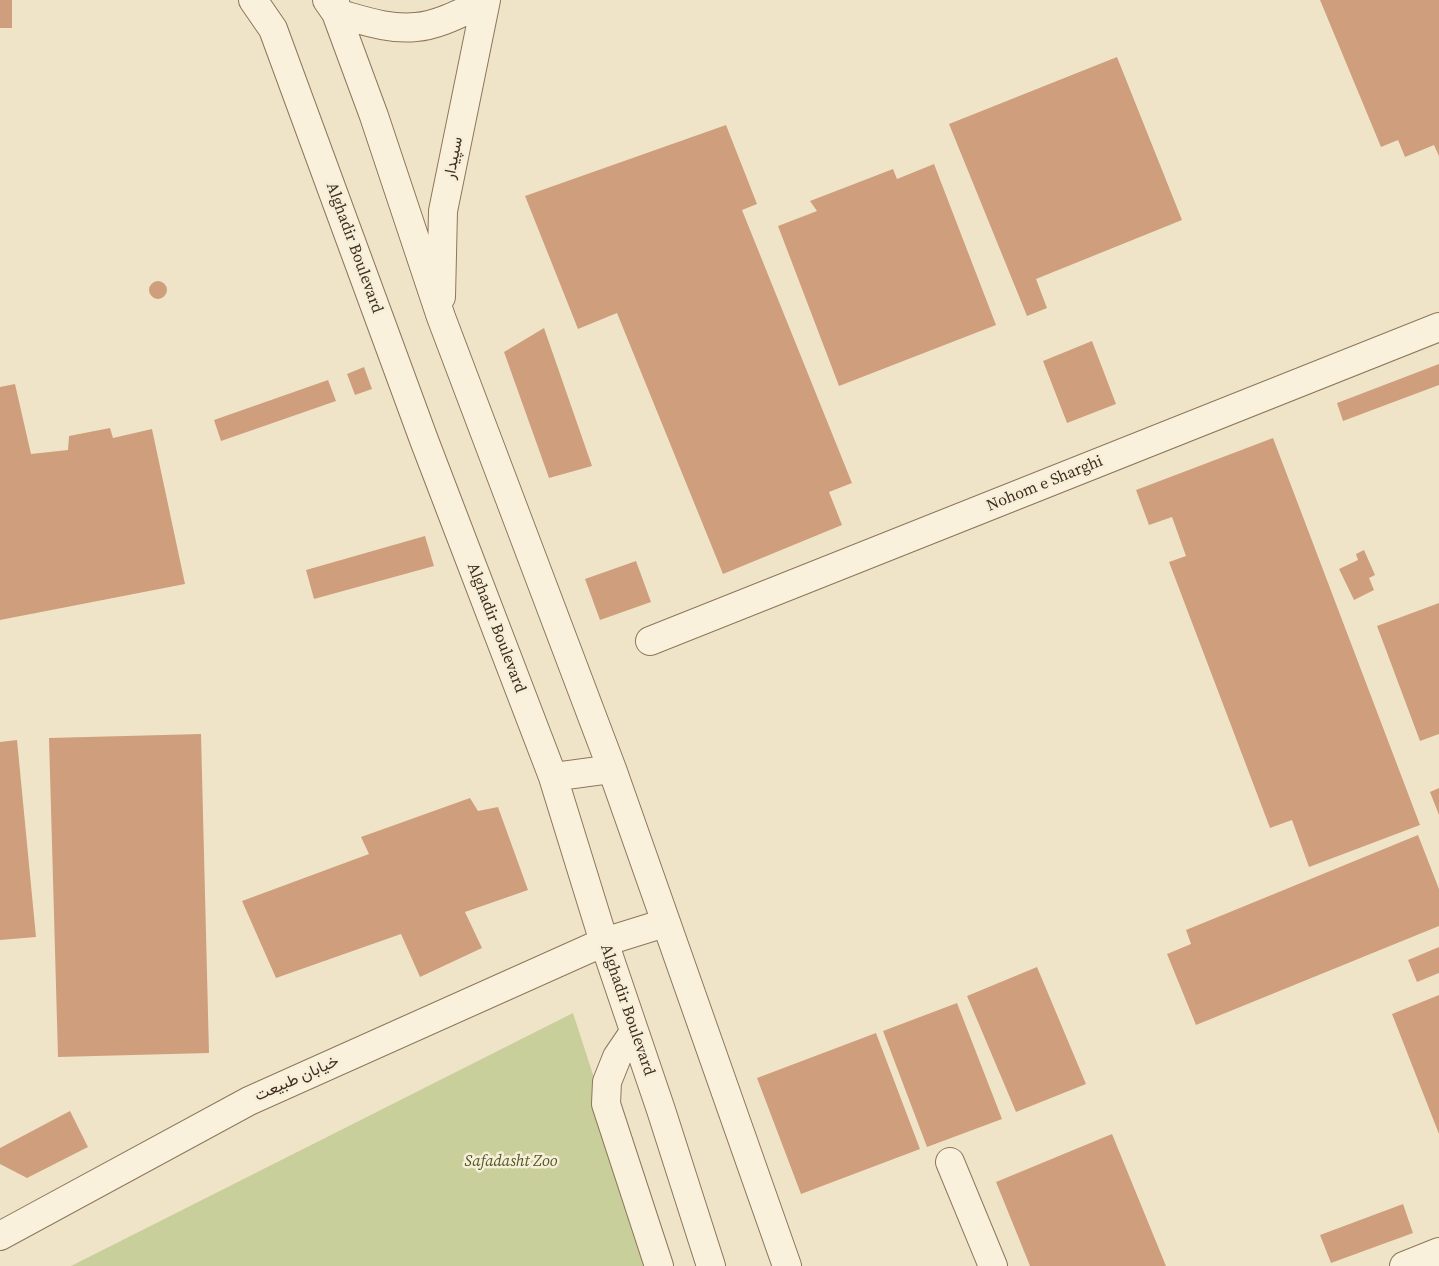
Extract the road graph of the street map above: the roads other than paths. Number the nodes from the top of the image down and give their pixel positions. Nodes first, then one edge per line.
1 (253, 0) edge
2 (485, 0) edge
3 (333, 4) edge
4 (441, 317) junction
5 (1439, 327) edge
6 (650, 641) dead end
7 (612, 768) junction
8 (553, 777) junction
9 (665, 923) junction
10 (604, 942) junction
11 (634, 1032) junction
12 (950, 1162) dead end
13 (0, 1236) edge
14 (1439, 1252) edge
15 (659, 1266) edge
16 (711, 1266) edge
17 (787, 1266) edge
18 (992, 1266) edge
19 (1404, 1266) edge

1 - 8 street, Alghadir Boulevard
2 - 3 street
2 - 4 street, سپیدار
3 - 4 street
4 - 7 street
5 - 6 street, Nohom e Sharghi
7 - 8 street
7 - 9 street
8 - 10 street, Alghadir Boulevard
9 - 10 street, خیابان طبیعت
9 - 17 street
10 - 11 street, Alghadir Boulevard
10 - 13 street, خیابان طبیعت
11 - 15 street
11 - 16 street, Alghadir Boulevard
12 - 18 street
14 - 19 street

